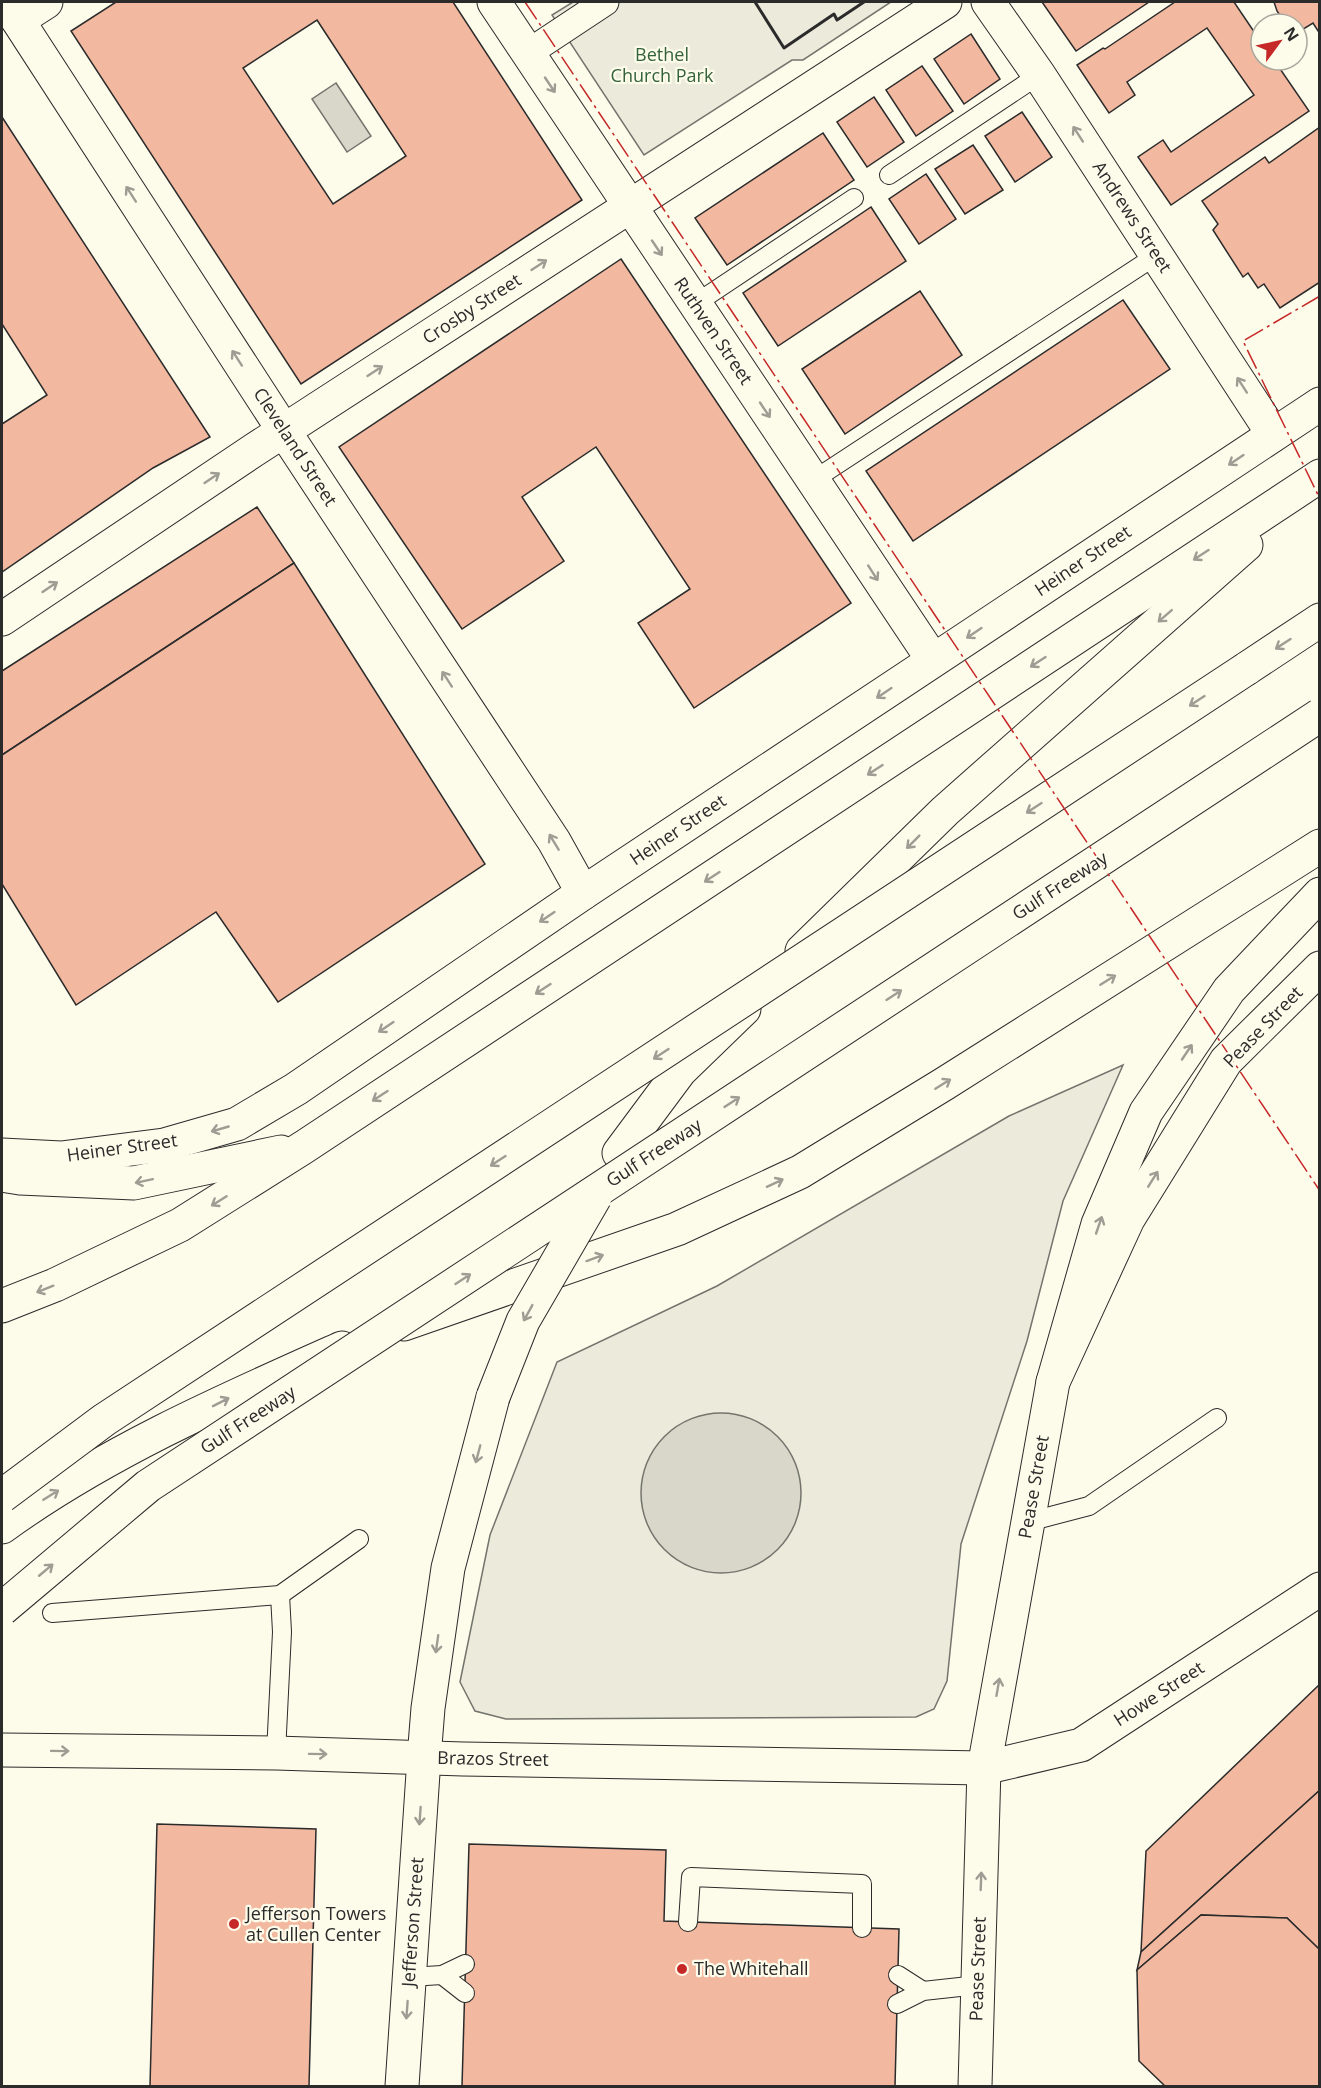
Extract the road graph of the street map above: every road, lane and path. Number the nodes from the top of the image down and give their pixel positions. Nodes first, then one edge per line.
1 (46, 2) edge
2 (494, 2) edge
3 (605, 2) edge
4 (945, 2) edge
5 (988, 2) edge
6 (12, 11) edge
7 (528, 53) junction
8 (1039, 75) junction
9 (889, 175) dead end
10 (854, 198) dead end
11 (629, 207) junction
12 (1157, 255) junction
13 (695, 304) junction
14 (1320, 404) edge
15 (284, 431) junction
16 (1274, 434) junction
17 (1320, 478) edge
18 (813, 481) junction
19 (2, 619) edge
20 (1320, 620) edge
21 (933, 660) junction
22 (1320, 715) edge
23 (1320, 846) edge
24 (583, 893) junction
25 (1320, 894) edge
26 (1320, 968) edge
27 (304, 1147) junction
28 (2, 1155) edge
29 (2, 1175) edge
30 (2, 1306) edge
31 (1053, 1382) junction
32 (1217, 1418) dead end
33 (2, 1496) edge
34 (1028, 1522) junction
35 (2, 1527) edge
36 (359, 1539) dead end
37 (1320, 1589) edge
38 (280, 1595) junction
39 (2, 1608) edge
40 (52, 1613) dead end
41 (2, 1750) edge
42 (276, 1753) junction
43 (424, 1758) junction
44 (984, 1768) junction
45 (688, 1922) dead end
46 (862, 1928) dead end
47 (465, 1964) dead end
48 (442, 1974) junction
49 (898, 1975) dead end
50 (410, 1977) junction
51 (978, 1986) junction
52 (923, 1991) junction
53 (465, 1993) dead end
54 (897, 2004) dead end
55 (402, 2086) edge
56 (975, 2086) edge

1 - 6 main road
2 - 7 main road, Ruthven Street
3 - 7 street
4 - 11 main road, Crosby Street
5 - 8 main road, Andrews Street
15 -> 6 main road, Cleveland Street
7 -> 11 main road, Ruthven Street
8 - 9 lane
12 -> 8 main road, Andrews Street
10 - 13 lane
11 -> 13 main road, Ruthven Street
15 -> 11 main road, Crosby Street
16 -> 12 main road, Andrews Street
12 - 18 lane
13 -> 18 main road, Ruthven Street
14 - 16 main road, Heiner Street
19 -> 15 main road, Crosby Street
24 -> 15 main road, Cleveland Street
16 -> 21 main road, Heiner Street
17 -> 27 main road
17 -> 43 main road, Jefferson Street, bridge
18 -> 21 main road, Ruthven Street
20 -> 33 main road, bridge
21 -> 24 main road, Heiner Street
39 -> 22 main road, Gulf Freeway, bridge
35 -> 23 main road
24 -> 28 main road, Heiner Street
31 -> 25 main road
31 -> 26 main road, Pease Street
27 -> 29 main road
27 -> 30 main road
31 - 34 main road, Pease Street
32 - 34 lane
44 -> 34 main road, Pease Street
36 - 38 lane
37 - 44 main road, Howe Street
38 - 40 lane
38 - 42 lane
41 -> 42 main road, Brazos Street
42 -> 43 main road, Brazos Street
43 - 44 main road, Brazos Street
43 -> 50 main road, Jefferson Street
51 -> 44 main road, Pease Street
45 - 46 lane
47 - 48 lane
48 - 50 lane
48 - 53 lane
49 - 52 lane
50 -> 55 main road, Jefferson Street
51 - 52 lane
51 - 56 main road, Pease Street
52 - 54 lane

